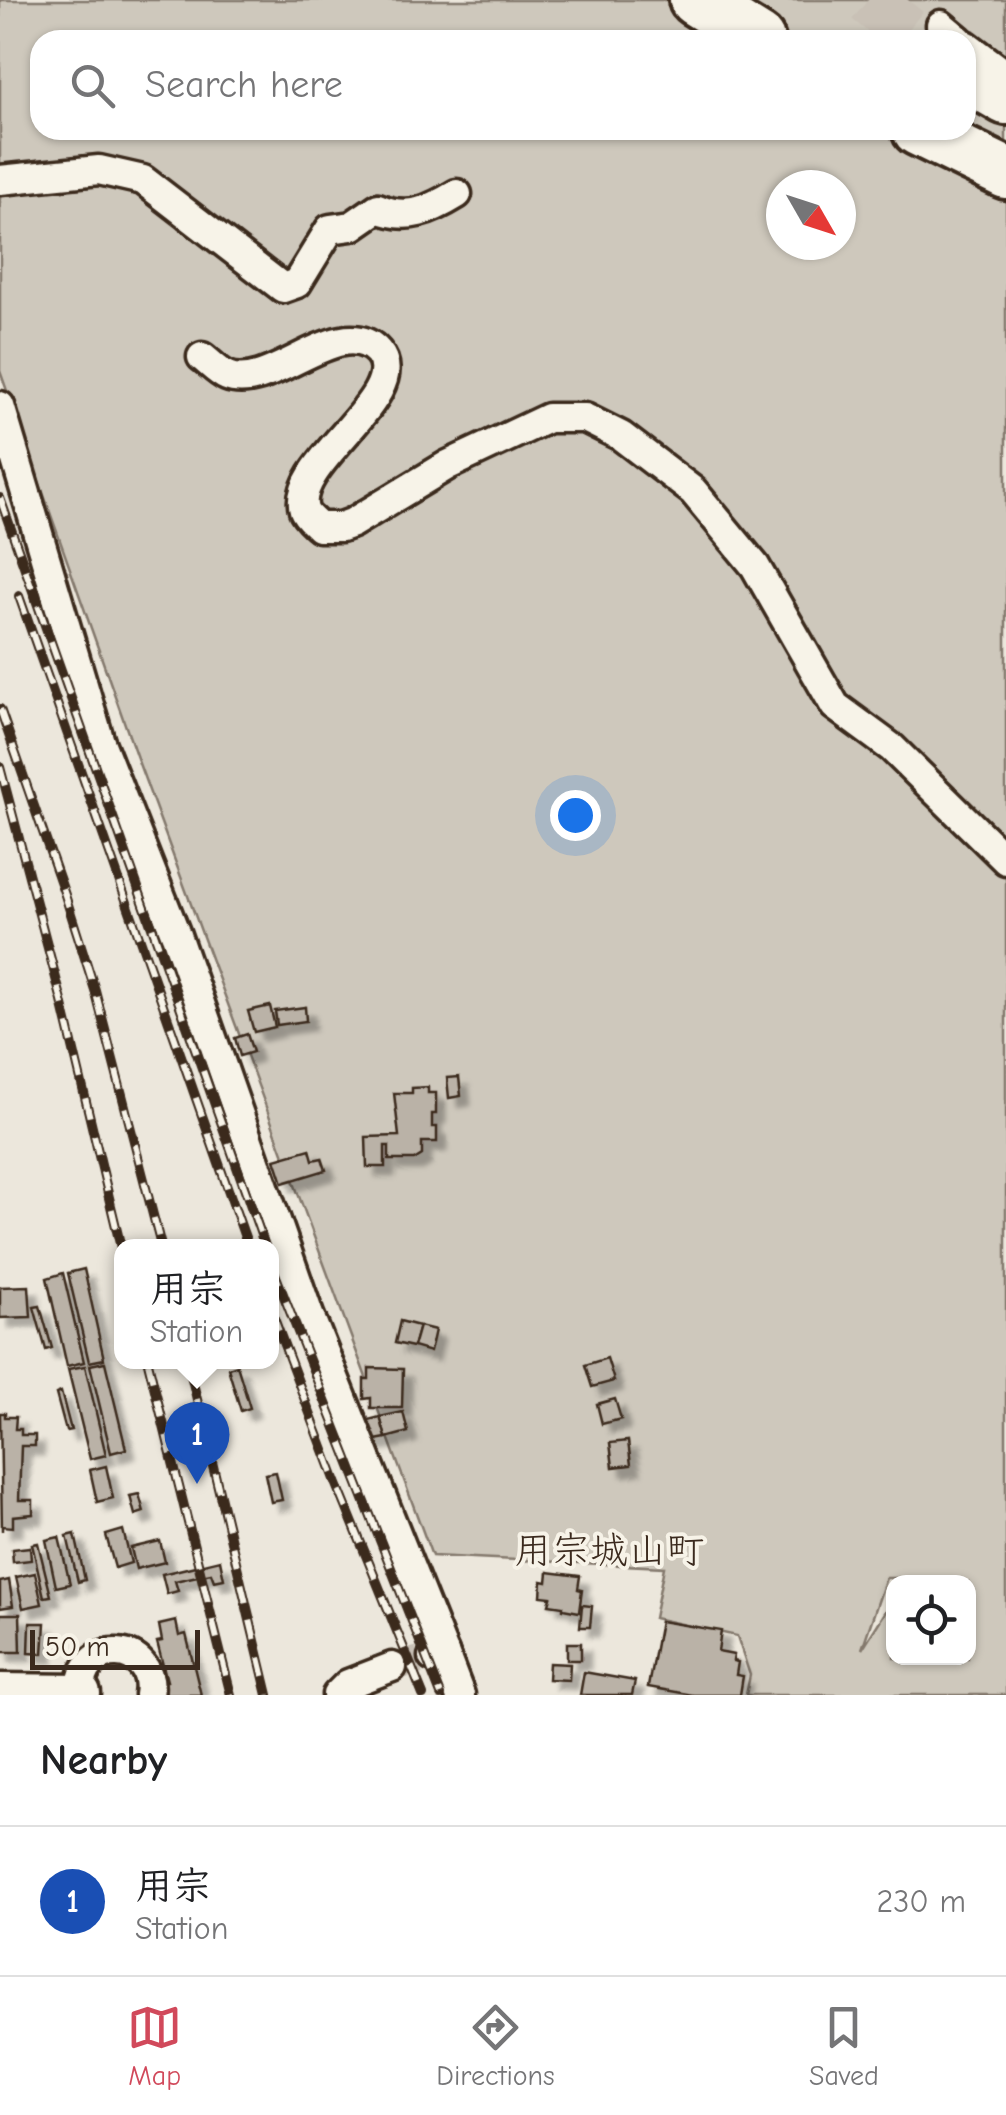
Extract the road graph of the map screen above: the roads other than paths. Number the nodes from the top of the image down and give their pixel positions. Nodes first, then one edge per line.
1 (695, 0) edge
2 (744, 30) edge
3 (938, 140) edge
4 (1006, 173) edge
5 (0, 180) edge
6 (457, 194) dead end
7 (202, 356) dead end
8 (0, 406) edge
9 (1006, 860) edge
10 (392, 1667) tunnel mouth
11 (0, 1693) edge
12 (81, 1694) edge
13 (148, 1695) edge
14 (337, 1695) edge
15 (460, 1695) edge

1 - 2 highway
3 - 4 highway
5 - 6 street
7 - 9 street
8 - 15 street
10 - 14 street
11 - 12 main road
12 - 13 street

